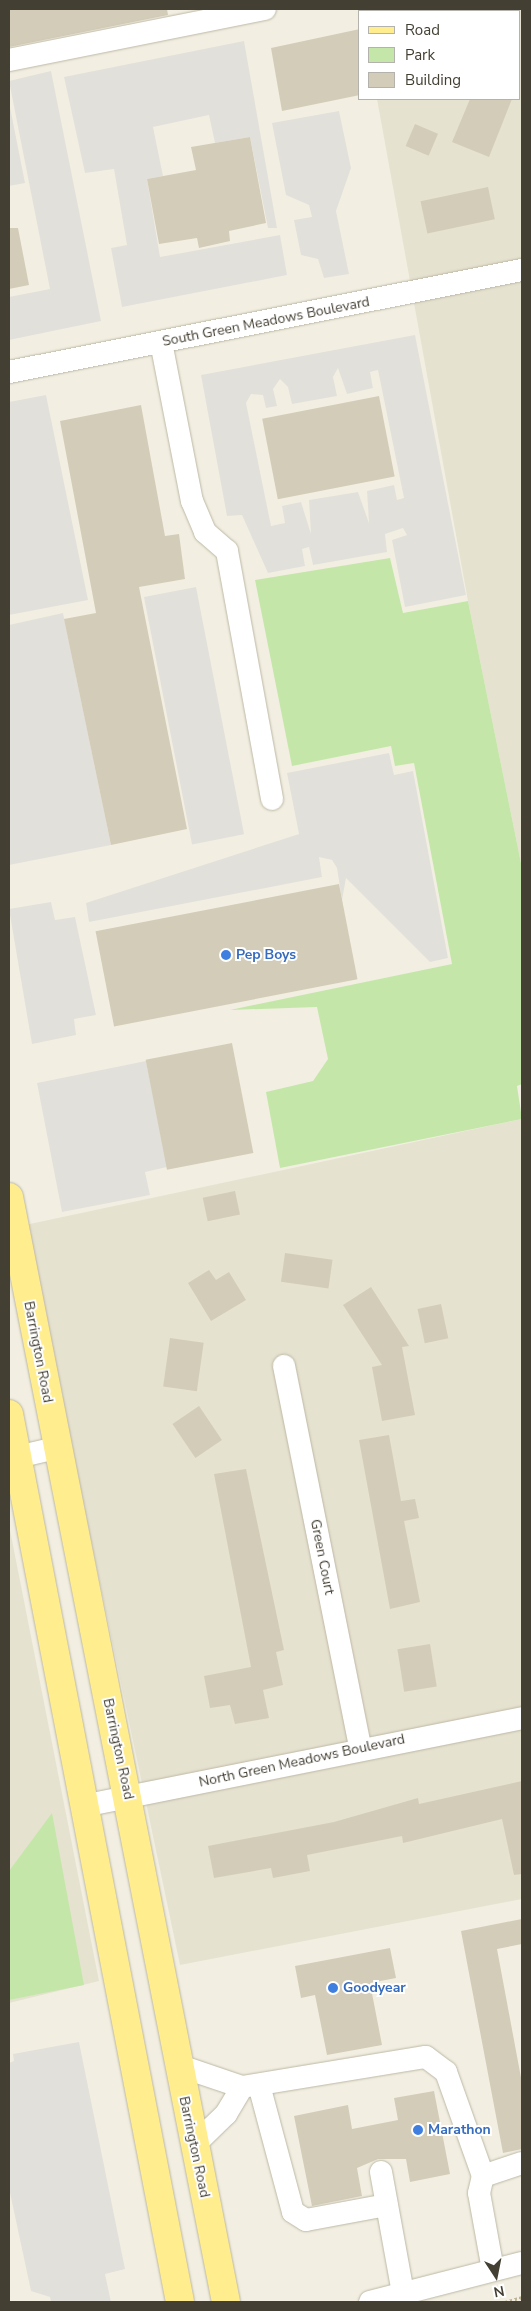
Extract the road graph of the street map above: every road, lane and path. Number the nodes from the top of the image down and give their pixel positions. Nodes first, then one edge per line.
1 (266, 9) edge
2 (9, 60) edge
3 (522, 270) edge
4 (161, 342) junction
5 (9, 372) edge
6 (272, 799) dead end
7 (9, 1197) edge
8 (284, 1366) dead end
9 (9, 1414) edge
10 (56, 1448) junction
11 (13, 1458) edge
12 (522, 1718) edge
13 (360, 1748) junction
14 (128, 1797) junction
15 (83, 1806) junction
16 (177, 2065) junction
17 (250, 2086) junction
18 (194, 2144) junction
19 (522, 2163) edge
20 (381, 2172) dead end
21 (483, 2176) junction
22 (387, 2205) junction
23 (522, 2263) edge
24 (494, 2270) junction
25 (403, 2293) junction
26 (522, 2297) edge
27 (180, 2302) edge
28 (226, 2302) edge
29 (370, 2302) edge
30 (505, 2302) edge

1 - 2 street
3 - 4 street, South Green Meadows Boulevard
4 - 5 street, South Green Meadows Boulevard
4 - 6 street
7 - 10 main road, Barrington Road
8 - 13 street, Green Court
9 - 11 main road
10 - 11 street
10 - 14 main road, Barrington Road
11 - 15 main road
12 - 13 street, North Green Meadows Boulevard
13 - 14 street, North Green Meadows Boulevard
14 - 15 street, North Green Meadows Boulevard
14 - 16 main road, Barrington Road
15 - 27 main road
16 - 17 street
16 - 18 main road, Barrington Road
17 - 18 street
17 - 21 street
17 - 22 street
18 - 28 main road, Barrington Road
19 - 21 street
20 - 22 street
21 - 24 street
22 - 25 street
23 - 24 street
24 - 25 street
25 - 29 street
26 - 30 path

